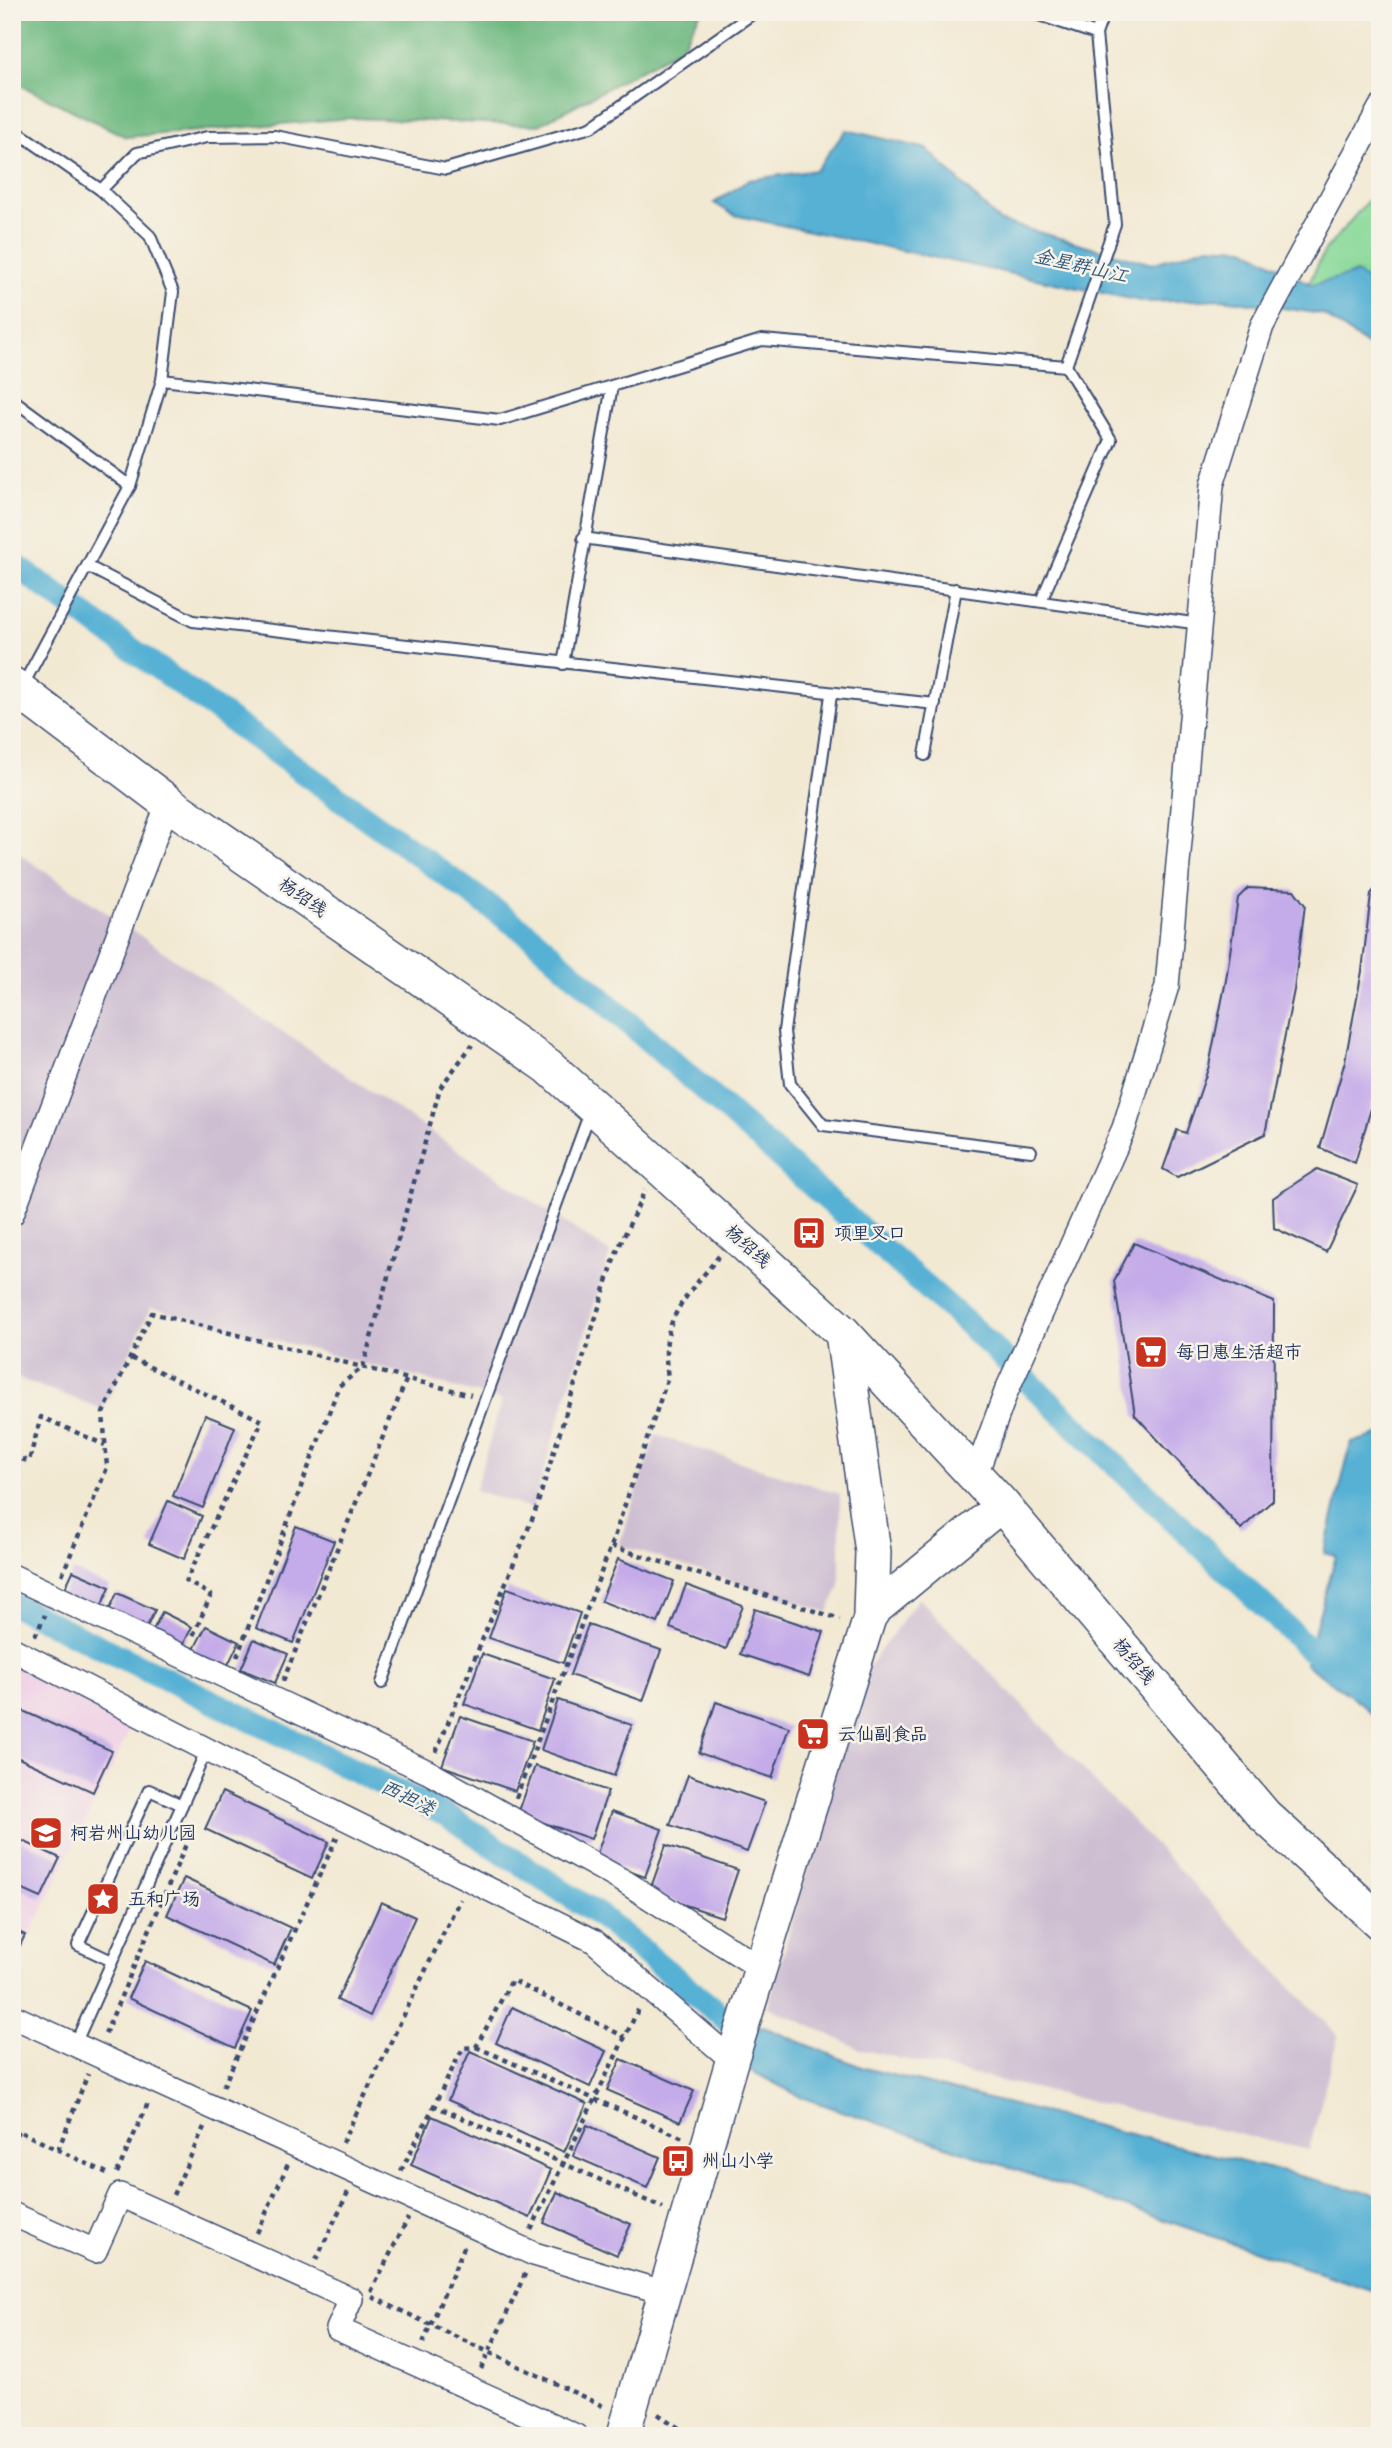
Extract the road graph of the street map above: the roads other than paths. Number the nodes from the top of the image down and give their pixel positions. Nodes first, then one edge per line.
1 (754, 12) edge
2 (1030, 12) edge
3 (1104, 12) edge
4 (1096, 34) junction
5 (1380, 108) edge
6 (12, 128) edge
7 (101, 190) junction
8 (1066, 366) junction
9 (162, 380) junction
10 (611, 386) junction
11 (12, 399) edge
12 (130, 486) junction
13 (583, 538) junction
14 (87, 566) junction
15 (956, 589) junction
16 (1041, 601) junction
17 (1200, 624) junction
18 (563, 664) junction
19 (16, 688) edge
20 (831, 695) junction
21 (934, 704) junction
22 (925, 755) dead end
23 (168, 803) junction
24 (592, 1106) junction
25 (1031, 1151) dead end
26 (12, 1214) edge
27 (843, 1333) junction
28 (975, 1477) junction
29 (1002, 1505) junction
30 (12, 1576) edge
31 (868, 1620) junction
32 (17, 1654) edge
33 (382, 1683) dead end
34 (207, 1749) junction
35 (182, 1805) junction
36 (1380, 1922) edge
37 (112, 1961) junction
38 (762, 1969) junction
39 (12, 2016) edge
40 (76, 2042) junction
41 (732, 2060) junction
42 (12, 2214) edge
43 (666, 2293) junction
44 (576, 2436) edge
45 (623, 2436) edge

1 - 7 lane
2 - 4 lane
3 - 4 lane
4 - 8 lane
5 - 17 street
6 - 7 lane
7 - 9 lane
8 - 10 lane
8 - 16 lane
9 - 10 lane
9 - 12 lane
10 - 13 lane
11 - 12 lane
12 - 14 lane
13 - 15 lane
13 - 18 lane
14 - 18 lane
14 - 19 lane
15 - 16 lane
15 - 21 lane
16 - 17 lane
17 - 28 street
18 - 20 lane
19 - 23 main road, 杨绍线
20 - 21 lane
20 - 25 lane
21 - 22 lane
23 - 24 main road, 杨绍线
23 - 26 street
24 - 27 main road, 杨绍线
24 - 33 lane
27 - 28 main road, 杨绍线
27 - 31 main road
28 - 29 main road, 杨绍线
29 - 31 street
29 - 36 main road, 杨绍线
30 - 38 street
31 - 38 street
32 - 34 street
34 - 35 lane
34 - 41 street
35 - 37 lane
35 - 37 lane
37 - 40 lane
38 - 41 street
39 - 40 street
40 - 43 street
41 - 43 street
42 - 44 street
43 - 45 street

